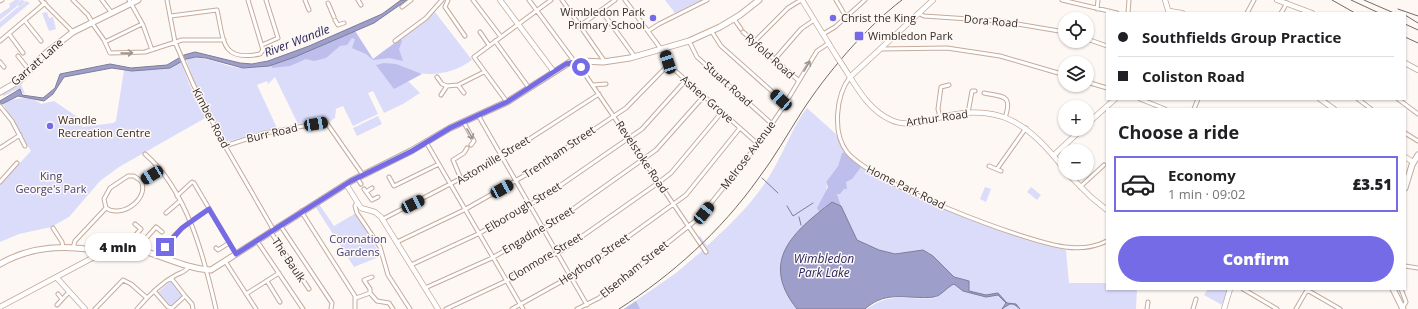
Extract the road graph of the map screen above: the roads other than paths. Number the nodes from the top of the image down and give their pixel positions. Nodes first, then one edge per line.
1 (73, 0) edge
2 (102, 0) edge
3 (138, 0) edge
4 (167, 0) edge
5 (248, 0) edge
6 (266, 0) edge
7 (305, 0) edge
8 (358, 0) edge
9 (410, 0) edge
10 (442, 0) edge
11 (448, 0) edge
12 (473, 0) edge
13 (500, 0) edge
14 (529, 0) edge
15 (551, 0) edge
16 (562, 0) edge
17 (615, 0) edge
18 (625, 0) edge
19 (707, 0) edge
20 (759, 0) edge
21 (802, 0) edge
22 (836, 0) edge
23 (865, 0) edge
24 (933, 0) edge
25 (1062, 0) edge
26 (1098, 0) edge
27 (1129, 0) edge
28 (1165, 0) edge
29 (1254, 0) edge
30 (1276, 0) edge
31 (43, 1) edge
32 (130, 1) edge
33 (328, 3) dead end
34 (1287, 3) junction
35 (360, 5) dead end
36 (402, 7) dead end
37 (1097, 9) junction
38 (309, 10) dead end
39 (537, 10) junction
40 (601, 10) junction
41 (111, 12) junction
42 (1112, 12) edge
43 (1128, 12) edge
44 (1169, 12) edge
45 (1248, 12) edge
46 (1282, 12) edge
47 (1310, 12) edge
48 (918, 13) junction
49 (171, 16) junction
50 (846, 17) junction
51 (734, 19) junction
52 (814, 20) junction
53 (25, 21) junction
54 (92, 22) junction
55 (344, 23) dead end
56 (142, 24) junction
57 (518, 24) junction
58 (581, 25) junction
59 (1058, 31) edge
60 (73, 32) junction
61 (480, 32) dead end
62 (648, 32) junction
63 (712, 32) junction
64 (9, 34) junction
65 (823, 34) junction
66 (465, 36) dead end
67 (501, 37) junction
68 (1, 39) edge
69 (224, 40) junction
70 (689, 40) junction
71 (41, 41) dead end
72 (395, 41) dead end
73 (495, 41) junction
74 (1094, 41) edge
75 (105, 42) junction
76 (175, 42) junction
77 (754, 42) junction
78 (829, 43) junction
79 (262, 45) junction
80 (489, 45) junction
81 (1106, 46) edge
82 (879, 48) junction
83 (662, 49) junction
84 (152, 50) junction
85 (23, 53) dead end
86 (18, 56) dead end
87 (635, 57) junction
88 (774, 60) junction
89 (577, 61) junction
90 (0, 62) edge
91 (605, 62) junction
92 (669, 64) junction
93 (1406, 64) edge
94 (4, 67) dead end
95 (29, 70) junction
96 (1418, 70) edge
97 (484, 72) junction
98 (554, 72) junction
99 (1058, 73) edge
100 (436, 77) dead end
101 (850, 77) junction
102 (686, 80) junction
103 (798, 80) junction
104 (606, 84) dead end
105 (1094, 84) edge
106 (458, 85) junction
107 (593, 85) junction
108 (949, 85) dead end
109 (447, 86) junction
110 (529, 88) junction
111 (1106, 88) edge
112 (975, 90) dead end
113 (0, 92) edge
114 (464, 93) dead end
115 (599, 94) junction
116 (985, 94) dead end
117 (704, 96) junction
118 (447, 97) dead end
119 (1114, 100) edge
120 (1142, 100) edge
121 (1321, 100) edge
122 (1359, 100) edge
123 (1399, 100) edge
124 (507, 102) junction
125 (785, 103) junction
126 (0, 106) edge
127 (1162, 108) edge
128 (1333, 108) edge
129 (1371, 108) edge
130 (722, 112) junction
131 (968, 113) junction
132 (1418, 114) edge
133 (478, 115) junction
134 (614, 116) junction
135 (940, 117) junction
136 (1005, 118) junction
137 (1094, 118) edge
138 (463, 121) junction
139 (772, 124) junction
140 (740, 128) junction
141 (1026, 128) junction
142 (1406, 134) edge
143 (20, 135) junction
144 (1074, 136) edge
145 (629, 138) junction
146 (426, 142) junction
147 (1418, 142) edge
148 (758, 144) junction
149 (25, 146) dead end
150 (225, 146) junction
151 (471, 146) dead end
152 (0, 148) edge
153 (467, 148) dead end
154 (145, 154) dead end
155 (1054, 155) junction
156 (501, 158) junction
157 (1406, 158) edge
158 (644, 160) junction
159 (1058, 160) edge
160 (1415, 162) edge
161 (17, 163) dead end
162 (439, 164) junction
163 (1104, 165) dead end
164 (989, 166) dead end
165 (160, 169) junction
166 (997, 169) junction
167 (1001, 171) dead end
168 (363, 175) junction
169 (389, 177) dead end
170 (358, 178) junction
171 (461, 179) junction
172 (1074, 180) edge
173 (141, 181) junction
174 (0, 182) edge
175 (515, 182) junction
176 (659, 182) junction
177 (346, 184) junction
178 (361, 184) dead end
179 (451, 185) junction
180 (1406, 185) edge
181 (1080, 187) junction
182 (372, 188) dead end
183 (177, 196) junction
184 (378, 197) dead end
185 (180, 201) junction
186 (357, 202) junction
187 (674, 203) junction
188 (529, 205) junction
189 (106, 208) junction
190 (361, 208) junction
191 (209, 209) junction
192 (465, 209) junction
193 (1106, 209) edge
194 (301, 211) junction
195 (166, 213) dead end
196 (362, 218) junction
197 (383, 219) junction
198 (190, 221) junction
199 (135, 224) dead end
200 (280, 225) junction
201 (689, 225) junction
202 (53, 228) dead end
203 (141, 229) junction
204 (543, 229) junction
205 (272, 230) junction
206 (162, 232) dead end
207 (479, 233) junction
208 (146, 235) dead end
209 (257, 240) junction
210 (397, 242) junction
211 (1106, 242) edge
212 (229, 243) junction
213 (63, 247) junction
214 (73, 248) junction
215 (129, 248) junction
216 (216, 248) dead end
217 (99, 250) junction
218 (140, 250) junction
219 (706, 252) dead end
220 (557, 253) junction
221 (236, 254) junction
222 (161, 256) junction
223 (493, 257) junction
224 (225, 261) junction
225 (0, 264) edge
226 (189, 265) junction
227 (411, 265) junction
228 (1406, 266) edge
229 (1418, 268) edge
230 (207, 270) junction
231 (279, 273) junction
232 (571, 276) junction
233 (372, 277) dead end
234 (56, 278) junction
235 (171, 278) junction
236 (267, 281) junction
237 (507, 281) junction
238 (425, 288) junction
239 (309, 289) dead end
240 (1230, 290) edge
241 (1245, 290) edge
242 (1306, 290) edge
243 (1309, 290) edge
244 (1394, 290) edge
245 (1401, 290) edge
246 (154, 291) junction
247 (69, 292) junction
248 (370, 293) junction
249 (58, 294) dead end
250 (246, 294) junction
251 (185, 296) junction
252 (147, 298) junction
253 (356, 298) junction
254 (62, 299) junction
255 (1196, 299) dead end
256 (377, 301) junction
257 (280, 302) dead end
258 (1148, 302) dead end
259 (57, 305) dead end
260 (521, 305) junction
261 (587, 305) junction
262 (375, 306) dead end
263 (0, 307) edge
264 (1403, 308) edge
265 (85, 309) edge
266 (95, 309) edge
267 (137, 309) edge
268 (192, 309) edge
269 (216, 309) edge
270 (256, 309) edge
271 (303, 309) edge
272 (331, 309) edge
273 (355, 309) edge
274 (393, 309) edge
275 (410, 309) edge
276 (438, 309) edge
277 (446, 309) edge
278 (512, 309) edge
279 (524, 309) edge
280 (577, 309) edge
281 (1145, 309) edge
282 (1193, 309) edge
283 (1224, 309) edge
284 (1277, 309) edge
285 (1296, 309) edge
286 (1340, 309) edge

1 - 54 street
2 - 41 street
3 - 32 main road, Garratt Lane
4 - 49 street, Kimber Road
5 - 79 street
6 - 79 street
7 - 38 street
8 - 35 street
9 - 36 street
10 - 72 street
11 - 66 street
12 - 67 street
13 - 57 street
14 - 39 street, Revelstoke Road
15 - 39 street
16 - 58 street
17 - 40 street
18 - 62 street, Ashen Grove
19 - 62 street
20 - 51 main road
21 - 52 street, Arthur Road
21 - 77 street
22 - 50 street
23 - 50 street
24 - 48 street, Home Park Road
25 - 37 street
26 - 37 street
27 - 43 street
28 - 44 street
29 - 45 street
30 - 34 street
31 - 53 street
31 - 60 street
32 - 41 main road, Garratt Lane
32 - 56 street
33 - 55 street
34 - 46 street
34 - 47 street
37 - 42 street
39 - 57 street
39 - 89 street, Revelstoke Road
40 - 58 street
40 - 87 street
41 - 54 main road, Garratt Lane
48 - 59 street, Dora Road
48 - 82 street, Home Park Road
49 - 69 street
49 - 76 street, Kimber Road
50 - 65 street
51 - 63 main road
51 - 77 street, Ryfold Road
52 - 65 street, Arthur Road
52 - 88 street
53 - 64 street
53 - 71 street
54 - 60 main road, Garratt Lane
54 - 75 street
56 - 75 street
56 - 84 street
57 - 67 street
57 - 98 street
58 - 91 street
60 - 95 main road, Garratt Lane
61 - 80 street
62 - 83 street, Ashen Grove
63 - 70 main road
63 - 125 street
64 - 68 street
64 - 85 street
65 - 78 street, Arthur Road
67 - 73 street
69 - 76 street
69 - 79 street
70 - 83 main road
70 - 139 street, Stuart Road
73 - 80 street
73 - 110 street
74 - 81 street
75 -> 84 street
76 - 84 street
76 - 150 street, Kimber Road
77 - 88 street, Ryfold Road
78 - 101 street, Arthur Road, bridge
103 -> 78 street, Melrose Avenue
80 - 97 street
82 - 99 street
82 - 101 street, Home Park Road
83 - 87 main road
83 - 92 street, Ashen Grove
86 - 95 street
87 - 91 main road
88 - 103 street, Ryfold Road
89 - 91 main road
89 - 98 main road
89 - 107 street, Revelstoke Road
90 - 94 street
92 - 102 street, Ashen Grove
92 - 134 street, Trentham Street
93 - 96 street
95 - 113 main road, Garratt Lane
97 - 106 street
97 - 124 street
98 - 110 main road
100 - 109 street
101 - 135 street, Arthur Road
101 - 211 street, Home Park Road
102 - 117 street, Ashen Grove
102 - 145 street, Elborough Street
103 - 125 street, Melrose Avenue
104 - 107 street
105 - 111 street
106 - 109 street
106 - 114 street
107 - 115 street, Revelstoke Road
108 - 135 street
109 - 118 street
110 - 124 main road
112 - 131 street
115 - 134 street, Revelstoke Road
115 - 156 street, Astonville Street
116 - 136 street
117 - 130 street, Ashen Grove
117 - 158 street, Engadine Street
119 - 137 street
120 - 127 street
121 - 128 street
122 - 129 street
123 - 132 street
124 - 133 main road
125 - 139 street, Melrose Avenue
126 - 143 street
130 - 140 street, Ashen Grove
130 - 176 street, Clonmore Street
131 - 135 street, Arthur Road
131 - 136 street, Arthur Road
133 - 138 main road
133 - 156 street
134 - 145 street, Revelstoke Road
134 - 175 street, Trentham Street
136 - 141 street, Arthur Road
138 - 146 main road
138 -> 151 street
139 - 148 street, Melrose Avenue
140 - 148 street, Ashen Grove
140 - 187 street, Heythorp Street
141 - 155 street, Arthur Road
141 - 166 street
142 - 147 street
143 - 149 street
143 - 152 street
144 - 155 street
145 - 158 street, Revelstoke Road
145 - 188 street, Elborough Street
146 - 162 street
146 - 168 main road
148 - 201 street, Melrose Avenue
150 - 168 street, Burr Road
150 - 205 street, Kimber Road
153 - 171 street
154 - 165 street
155 - 159 street, Arthur Road
156 - 171 street, Astonville Street
156 - 175 street
157 - 160 street
158 - 176 street, Revelstoke Road
158 - 204 street, Engadine Street
160 - 180 main road
161 - 174 street
162 - 169 street
162 - 179 street
163 - 181 street
164 - 166 street
165 - 173 street
165 - 183 street
166 - 167 street
168 - 170 main road
170 - 177 main road
170 - 178 street
171 - 179 street, Astonville Street
172 - 181 street
173 - 189 street
173 - 189 street
175 - 188 street
175 - 192 street, Trentham Street
176 - 187 street, Revelstoke Road
176 - 220 street, Clonmore Street
177 - 186 street
177 - 194 main road
179 - 192 street
179 - 197 street, Astonville Street
181 - 193 street
182 - 184 street
183 - 185 street
183 - 191 street
185 - 195 street
185 - 198 street
186 - 190 street
186 - 196 street
187 - 201 street, Revelstoke Road
187 - 232 street, Heythorp Street
188 - 204 street
188 - 207 street, Elborough Street
189 - 214 street
190 - 196 street
190 - 197 street
191 - 198 street
191 - 212 street
192 - 207 street
192 - 210 street, Trentham Street
194 - 200 main road
194 - 253 street
196 - 275 street
197 - 210 street
198 - 222 street
198 - 230 street
199 - 203 street
200 - 205 main road
200 - 272 street
201 - 219 street, Revelstoke Road
201 - 261 street, Elsenham Street
202 - 213 street
203 - 208 street
203 - 215 street
204 - 220 street
204 - 223 street, Engadine Street
205 - 209 main road
205 - 239 street, The Baulk
206 - 218 street
207 - 223 street
207 - 227 street, Elborough Street
209 - 221 main road
209 - 231 street
210 - 227 street
212 - 216 street
212 - 221 street
213 - 214 main road
213 - 225 main road
214 - 217 main road
215 - 217 main road
215 - 218 main road
217 - 234 street
218 - 222 main road
220 - 232 street
220 - 237 street, Clonmore Street
221 - 224 main road
222 - 226 main road
223 - 237 street
223 - 238 street, Engadine Street
224 - 230 main road
224 - 250 street
226 - 230 main road
226 - 235 street
227 - 238 street
228 - 229 street
230 - 269 street
231 - 236 street
231 - 271 street
232 - 260 street, Heythorp Street
232 - 261 street
233 - 248 street
234 - 247 street
234 - 263 street
235 - 246 street
235 - 251 street
236 - 250 street
236 - 257 street
237 - 260 street
237 - 277 street, Clonmore Street
238 - 276 street
240 - 283 street
241 - 284 street
242 - 285 street
243 - 286 street
244 - 264 main road
245 - 264 street
246 - 251 street
246 - 252 street
247 - 254 street
247 - 265 street
248 - 253 street
248 - 256 street
249 - 254 street
250 - 270 street
251 - 268 street
252 - 266 street
252 - 267 street
253 - 273 street
254 - 259 street
255 - 282 street
256 - 262 street
256 - 274 street
258 - 281 street
260 - 278 street, Heythorp Street
260 - 279 street
261 - 280 street, Elsenham Street

